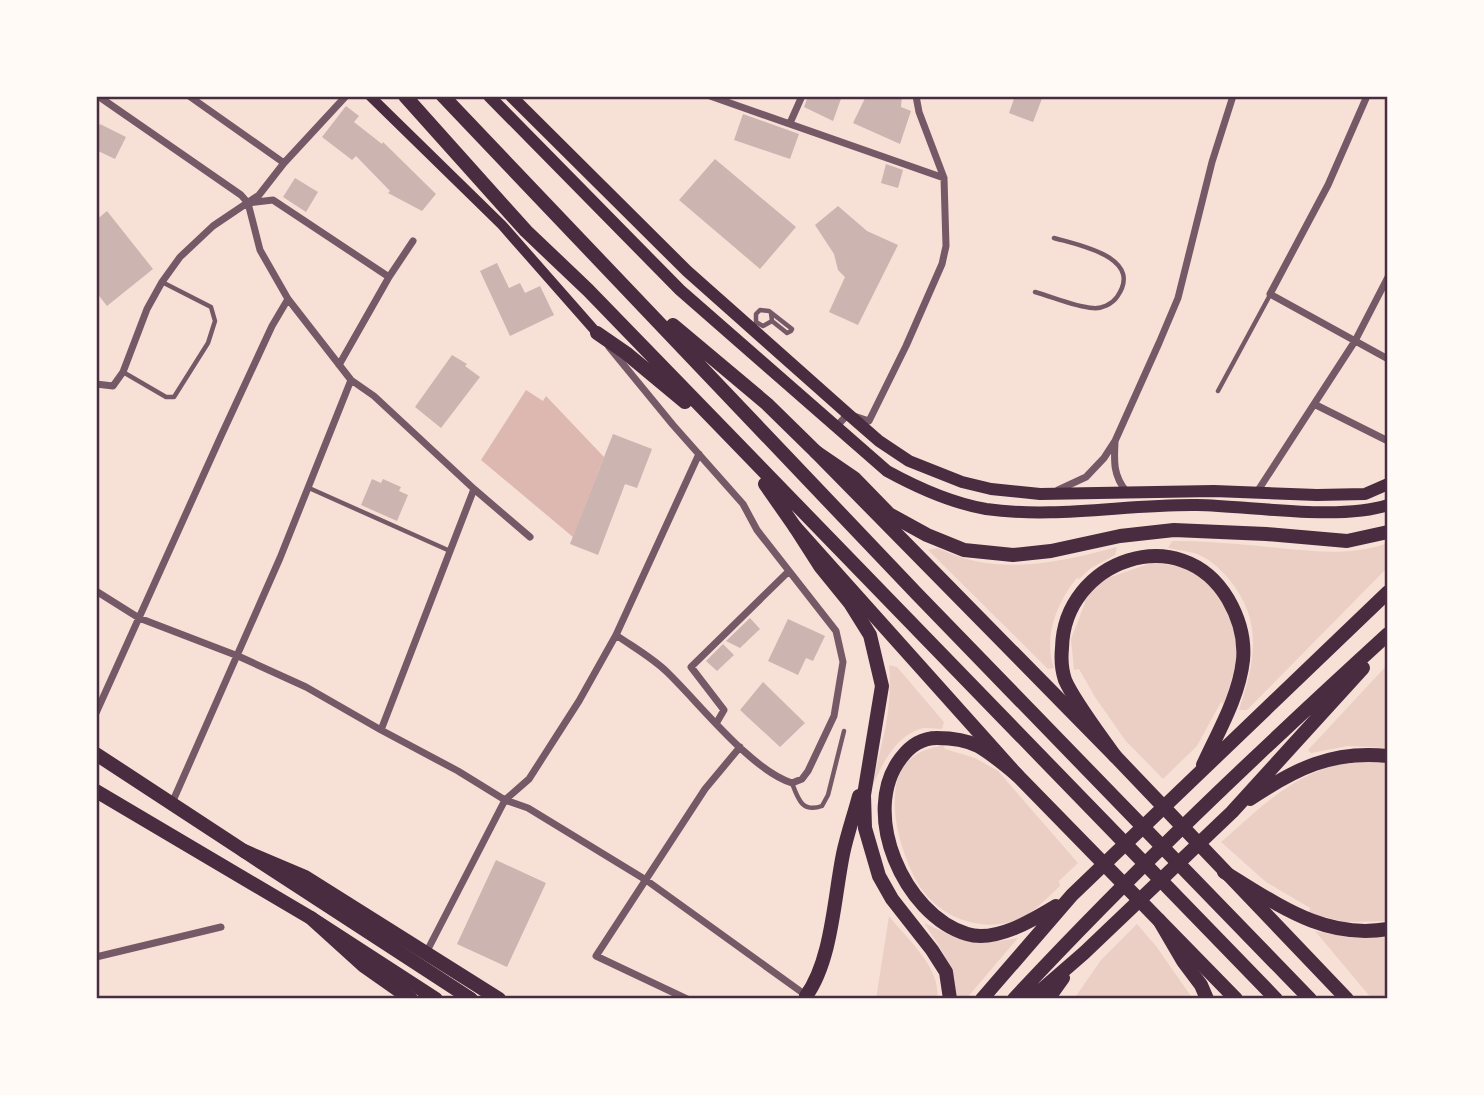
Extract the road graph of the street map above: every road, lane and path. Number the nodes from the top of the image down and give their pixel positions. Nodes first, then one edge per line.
1 (98, 96) edge
2 (189, 96) edge
3 (346, 96) edge
4 (370, 96) edge
5 (405, 96) edge
6 (443, 96) edge
7 (489, 96) edge
8 (511, 96) edge
9 (710, 96) edge
10 (802, 96) edge
11 (916, 96) edge
12 (1233, 96) edge
13 (1367, 96) edge
14 (790, 123) junction
15 (284, 163) junction
16 (944, 178) junction
17 (247, 203) junction
18 (1054, 238) dead end
19 (413, 241) dead end
20 (389, 277) junction
21 (1388, 277) edge
22 (619, 280) junction
23 (162, 282) junction
24 (1035, 292) dead end
25 (1270, 294) junction
26 (288, 299) junction
27 (771, 313) junction
28 (772, 321) junction
29 (756, 326) junction
30 (597, 332) junction
31 (1354, 341) junction
32 (740, 343) junction
33 (1388, 359) edge
34 (339, 365) junction
35 (123, 372) junction
36 (351, 380) junction
37 (96, 384) edge
38 (1218, 391) dead end
39 (1314, 404) junction
40 (848, 414) junction
41 (835, 428) junction
42 (1388, 440) edge
43 (1115, 442) junction
44 (741, 450) junction
45 (816, 452) junction
46 (699, 454) junction
47 (1388, 484) edge
48 (308, 487) junction
49 (474, 489) junction
50 (1126, 491) junction
51 (1257, 492) junction
52 (1040, 494) junction
53 (1388, 505) edge
54 (795, 527) junction
55 (1388, 532) edge
56 (530, 537) dead end
57 (450, 551) junction
58 (788, 572) junction
59 (96, 592) edge
60 (1388, 592) edge
61 (139, 618) junction
62 (1388, 634) edge
63 (616, 635) junction
64 (1388, 641) edge
65 (238, 656) junction
66 (96, 713) edge
67 (717, 722) junction
68 (381, 730) junction
69 (844, 731) dead end
70 (740, 747) junction
71 (96, 754) edge
72 (1115, 756) junction
73 (1388, 756) edge
74 (868, 765) junction
75 (1200, 772) junction
76 (1017, 775) junction
77 (792, 783) junction
78 (96, 791) edge
79 (505, 800) junction
80 (173, 803) junction
81 (1231, 812) junction
82 (244, 851) junction
83 (1224, 872) junction
84 (646, 880) junction
85 (1072, 895) junction
86 (311, 918) junction
87 (1159, 920) junction
88 (221, 927) dead end
89 (1388, 929) edge
90 (426, 953) junction
91 (1084, 953) junction
92 (96, 957) edge
93 (808, 998) edge
94 (411, 999) edge
95 (436, 999) edge
96 (471, 999) edge
97 (499, 999) edge
98 (687, 999) edge
99 (950, 999) edge
100 (982, 999) edge
101 (1014, 999) edge
102 (1031, 999) edge
103 (1048, 999) edge
104 (1059, 999) edge
105 (1208, 999) edge
106 (1236, 999) edge
107 (1276, 999) edge
108 (1310, 999) edge
109 (1348, 999) edge

1 - 17 street
2 - 15 street
3 - 15 street
4 - 30 main road
5 - 44 highway
6 - 22 highway
7 - 32 main road
8 - 29 main road
9 - 14 street
10 - 14 street
11 - 16 street
12 - 43 street
13 - 25 street
14 - 16 street
15 - 17 street
16 - 40 street
17 - 20 street
17 - 23 street
17 - 26 street
18 - 24 lane
19 - 20 street
20 - 34 street
21 - 31 street
22 - 45 highway
22 - 108 highway
23 - 35 street
23 - 35 lane
25 - 31 street
25 - 38 lane
26 - 34 street
26 - 61 street
27 - 28 lane
27 - 28 lane
27 - 29 lane
28 - 29 lane
29 - 32 main road
29 - 40 main road
30 - 44 highway
30 - 46 street
31 - 33 street
31 - 39 street
32 - 41 main road
34 - 36 street
35 - 37 street
36 - 48 street
36 - 49 street
39 - 42 street
39 - 51 street
40 - 41 street
40 - 52 main road
41 - 53 main road
43 - 50 street
43 - 52 street
44 - 54 highway
44 - 107 highway
45 - 55 highway
45 - 72 highway
46 - 58 street
46 - 63 street
47 - 51 main road
48 - 57 lane
48 - 65 street
49 - 56 street
49 - 57 street
50 - 51 main road
50 - 52 main road
54 - 74 highway
54 - 76 highway
57 - 68 street
58 - 67 street
58 - 77 street
59 - 61 street
60 - 75 highway
61 - 65 street
61 - 66 street
62 - 101 highway
63 - 67 street
63 - 79 street
64 - 81 highway
65 - 68 street
65 - 80 street
67 - 70 street
68 - 79 street
69 - 77 lane
70 - 77 street
70 - 84 street
71 - 80 highway
72 - 75 highway
72 - 83 highway
73 - 81 highway
74 - 93 highway
74 - 99 highway
75 - 85 highway
76 - 85 highway
76 - 87 highway
78 - 86 highway
79 - 84 street
79 - 90 street
80 - 82 highway
81 - 91 highway
82 - 90 highway
82 - 96 highway
83 - 89 highway
83 - 109 highway
84 - 93 street
84 - 98 street
85 - 100 highway
86 - 94 highway
86 - 95 highway
87 - 105 highway
87 - 106 highway
88 - 92 street
90 - 97 highway
91 - 102 highway
91 - 103 highway
91 - 104 highway

